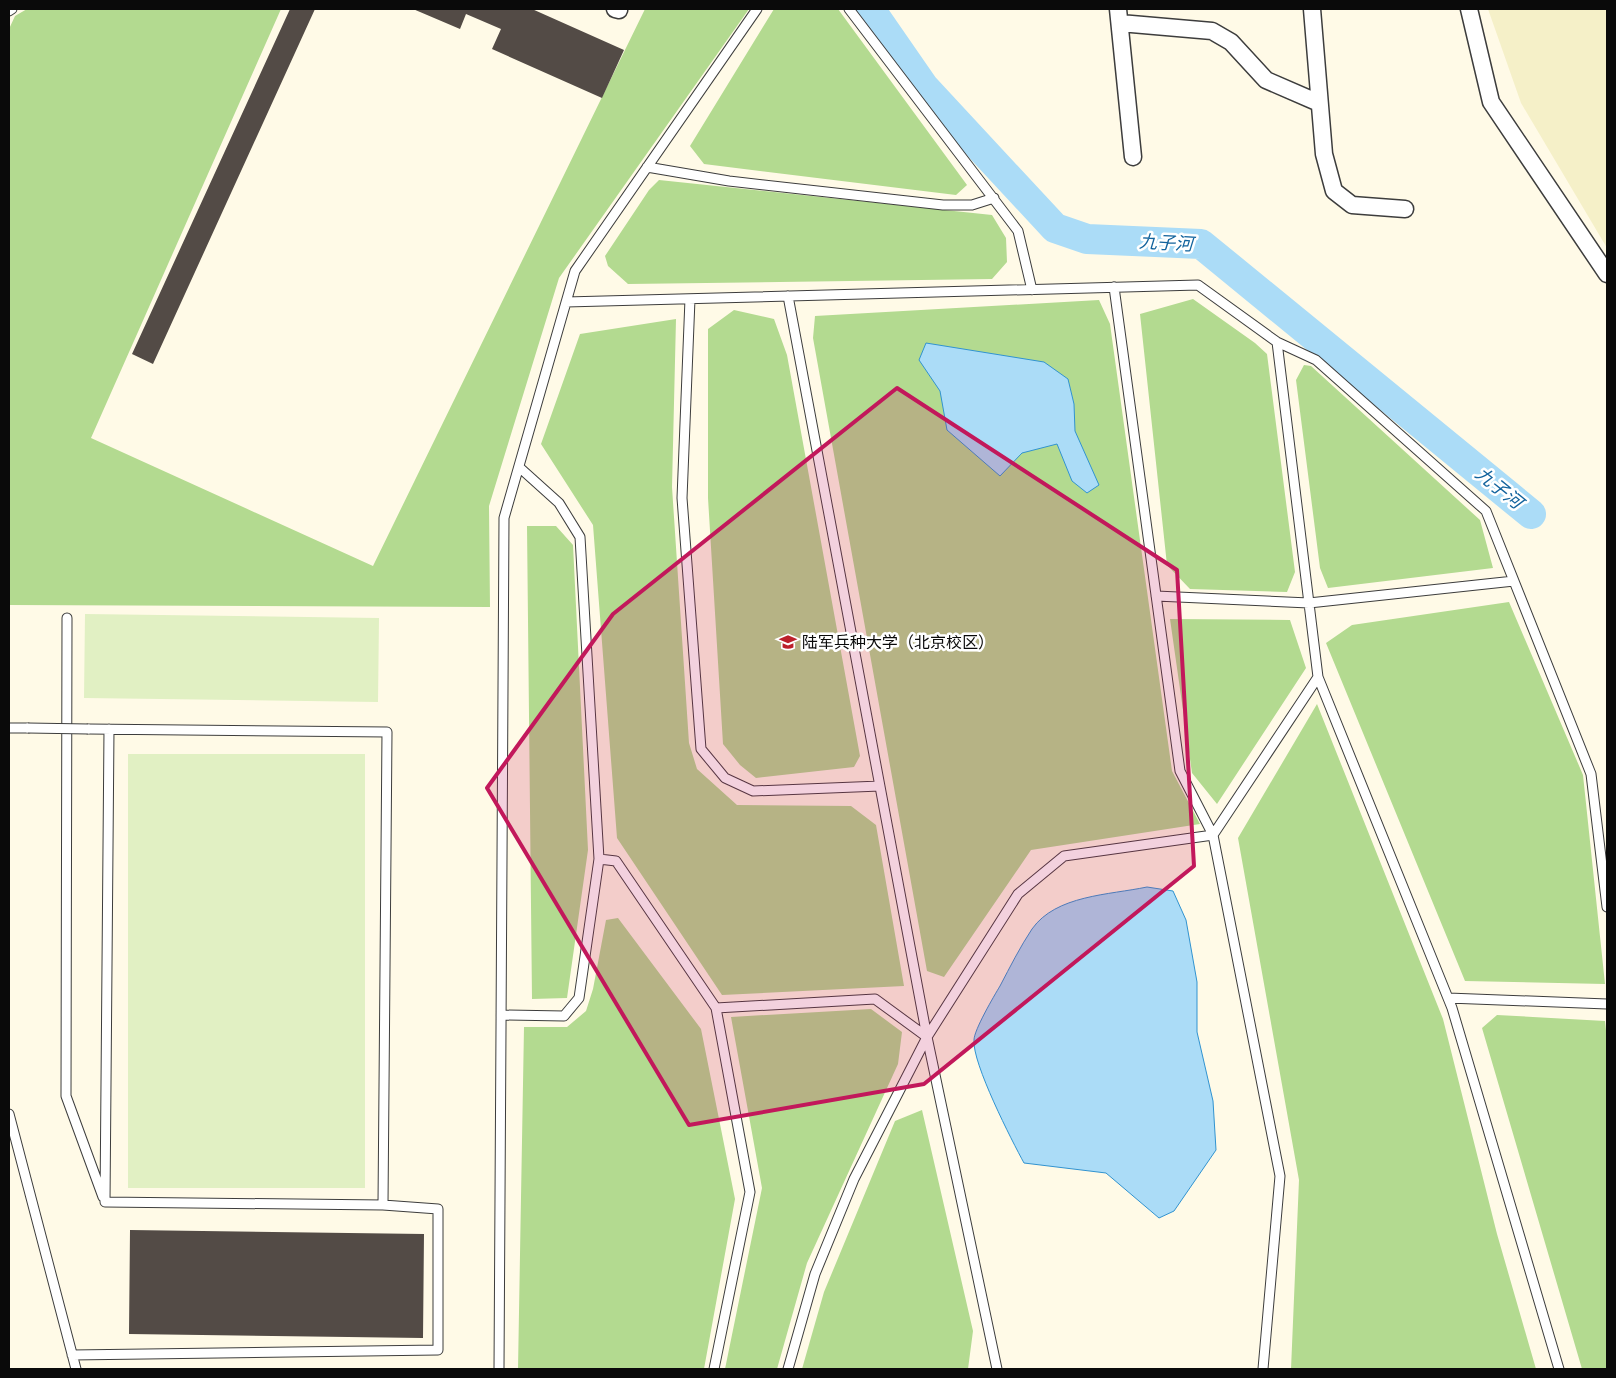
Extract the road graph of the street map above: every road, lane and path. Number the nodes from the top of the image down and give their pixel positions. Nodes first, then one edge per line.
1 (12, 9) edge
2 (757, 9) edge
3 (849, 9) edge
4 (1312, 9) edge
5 (1470, 9) edge
6 (9, 11) edge
7 (1119, 16) edge
8 (1319, 102) junction
9 (1134, 157) dead end
10 (647, 167) junction
11 (994, 198) junction
12 (1405, 208) dead end
13 (1607, 274) edge
14 (1114, 287) junction
15 (1032, 290) junction
16 (788, 296) junction
17 (690, 298) junction
18 (566, 302) junction
19 (1277, 342) junction
20 (519, 467) junction
21 (1514, 581) junction
22 (1156, 596) junction
23 (1309, 602) junction
24 (67, 618) dead end
25 (1318, 676) junction
26 (9, 728) edge
27 (109, 730) junction
28 (880, 786) junction
29 (1213, 835) junction
30 (599, 859) junction
31 (1607, 907) edge
32 (1448, 998) junction
33 (1607, 1004) edge
34 (716, 1008) junction
35 (501, 1015) junction
36 (927, 1037) junction
37 (9, 1114) edge
38 (105, 1202) junction
39 (383, 1205) junction
40 (72, 1355) junction
41 (76, 1369) edge
42 (499, 1369) edge
43 (714, 1369) edge
44 (788, 1369) edge
45 (997, 1369) edge
46 (1263, 1369) edge
47 (1559, 1369) edge

1 - 6 lane
2 - 10 lane
3 - 11 lane
4 - 8 street
5 - 13 street
7 - 8 street
7 - 9 street
8 - 12 street
10 - 11 lane
10 - 18 lane
11 - 15 lane
14 - 15 lane
14 - 19 lane
14 - 22 lane
15 - 16 lane
16 - 17 lane
16 - 28 lane
17 - 18 lane
17 - 28 lane
18 - 20 lane
19 - 21 lane
19 - 23 lane
20 - 30 lane
20 - 35 lane
21 - 23 lane
21 - 31 lane
22 - 23 lane
22 - 29 lane
23 - 25 lane
24 - 38 lane
25 - 29 lane
25 - 32 lane
26 - 27 lane, bridge
27 - 38 lane
27 - 39 lane
28 - 36 lane
29 - 36 lane
29 - 46 lane
30 - 34 lane
30 - 35 lane
32 - 33 lane
32 - 47 lane
34 - 36 lane
34 - 43 lane
35 - 42 lane
36 - 44 lane
36 - 45 lane
37 - 40 lane
38 - 39 lane
39 - 40 lane
40 - 41 lane

